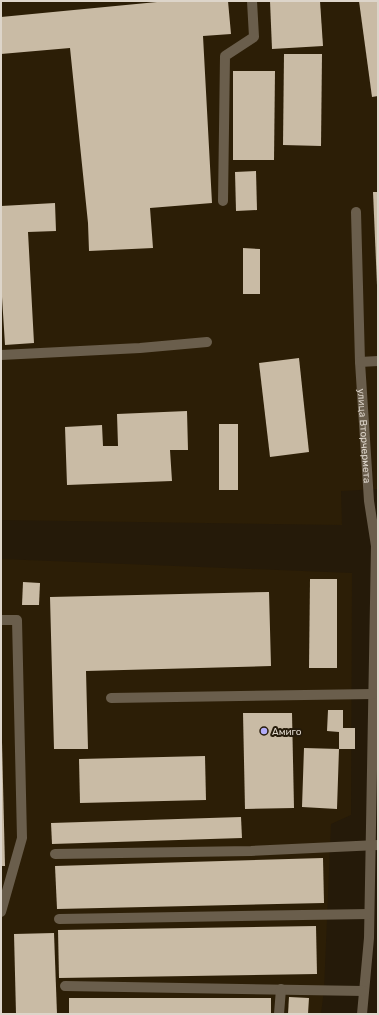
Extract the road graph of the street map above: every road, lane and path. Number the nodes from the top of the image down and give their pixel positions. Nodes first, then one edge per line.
1 (252, 1) edge
2 (223, 201) dead end
3 (356, 212) dead end
4 (207, 342) dead end
5 (1, 355) edge
6 (378, 361) edge
7 (360, 362) junction
8 (1, 620) edge
9 (373, 694) junction
10 (111, 698) dead end
11 (374, 845) edge
12 (55, 854) dead end
13 (1, 912) edge
14 (369, 914) junction
15 (59, 919) dead end
16 (373, 938) edge
17 (65, 986) dead end
18 (281, 989) junction
19 (364, 991) junction
20 (279, 1014) edge
21 (362, 1014) edge

1 - 2 street
3 - 7 street, улица Вторчермета
4 - 5 street
6 - 7 street
7 - 9 street, улица Вторчермета
8 - 13 street
9 - 10 street
9 - 11 street, улица Вторчермета
11 - 12 street
11 - 14 street, улица Вторчермета
14 - 15 street
14 - 16 street, улица Вторчермета
16 - 19 street, улица Вторчермета
17 - 18 street
18 - 19 street
18 - 20 street
19 - 21 street, улица Вторчермета

